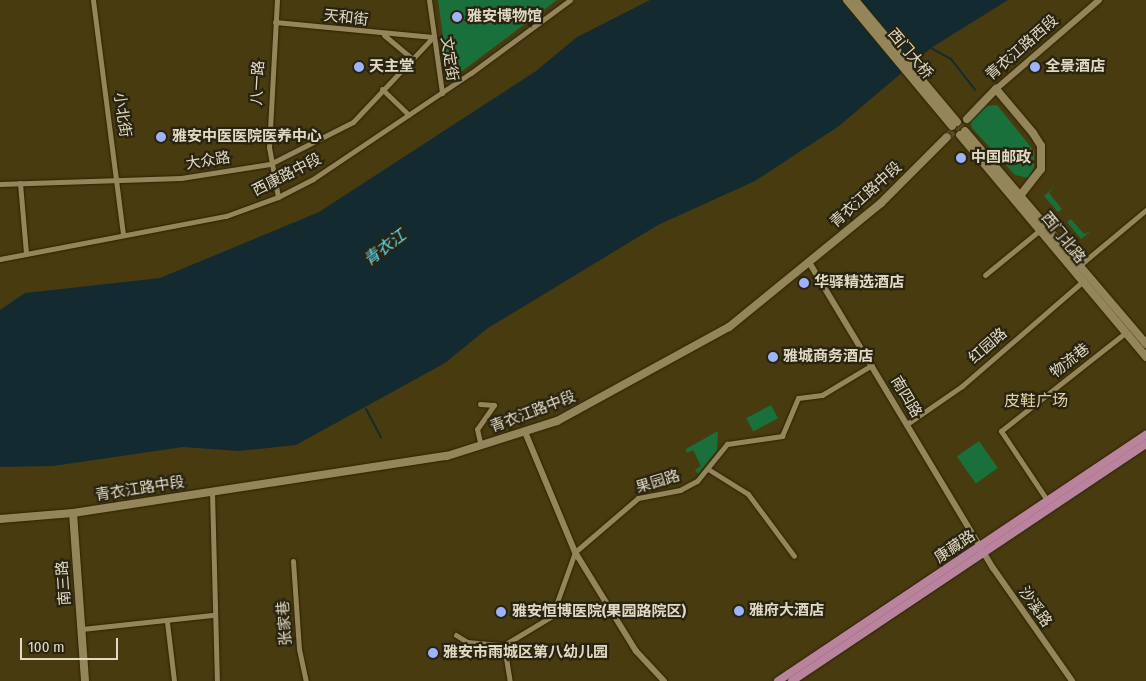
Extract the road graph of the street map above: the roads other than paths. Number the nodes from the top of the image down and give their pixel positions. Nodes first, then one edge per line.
1 (93, 0) edge
2 (277, 0) edge
3 (429, 0) edge
4 (570, 0) edge
5 (846, 0) edge
6 (855, 0) edge
7 (1099, 0) edge
8 (275, 22) junction
9 (384, 34) junction
10 (433, 37) junction
11 (410, 57) junction
12 (382, 89) junction
13 (996, 89) junction
14 (442, 93) junction
15 (409, 115) junction
16 (967, 119) tunnel mouth
17 (948, 137) tunnel mouth
18 (270, 164) junction
19 (118, 181) junction
20 (20, 183) junction
21 (0, 184) edge
22 (1021, 195) junction
23 (278, 197) junction
24 (1146, 210) edge
25 (1040, 230) junction
26 (124, 233) junction
27 (26, 253) junction
28 (0, 259) edge
29 (809, 262) junction
30 (1080, 266) junction
31 (985, 275) dead end
32 (1082, 282) junction
33 (1125, 333) junction
34 (1146, 344) edge
35 (1146, 357) edge
36 (872, 365) junction
37 (480, 404) dead end
38 (907, 424) junction
39 (525, 432) junction
40 (1146, 435) edge
41 (1146, 444) edge
42 (481, 447) junction
43 (708, 469) junction
44 (212, 492) junction
45 (1047, 500) junction
46 (73, 513) junction
47 (0, 519) edge
48 (983, 549) junction
49 (575, 552) junction
50 (794, 556) dead end
51 (293, 561) dead end
52 (214, 615) junction
53 (167, 622) junction
54 (82, 629) junction
55 (456, 635) dead end
56 (504, 646) junction
57 (85, 681) edge
58 (174, 681) edge
59 (217, 681) edge
60 (306, 681) edge
61 (510, 681) edge
62 (664, 681) edge
63 (778, 681) edge
64 (792, 681) edge
65 (1072, 681) edge

1 - 19 street, 小北街
2 - 8 street, 八一路
3 - 10 street, 文定街
4 - 14 street, 西康路中段
5 - 6 main road, 西门大桥
7 - 13 street, 青衣江路西段
8 - 9 street, 天和街
8 - 18 street, 八一路
9 - 10 street, 天和街
9 - 11 street
10 - 11 street, 大众路
10 - 14 street, 文定街
11 - 12 street, 大众路
12 - 15 street
12 - 18 street, 大众路
13 - 16 main road, 青衣江路西段
13 - 22 main road
14 - 15 street, 西康路中段
15 - 23 street, 西康路中段
17 - 29 main road, 青衣江路中段
18 - 19 street, 大众路
18 - 23 street, 八一路
19 - 20 street, 大众路
19 - 26 street, 小北街
20 - 21 street, 大众路
20 - 27 street
22 - 25 main road, 西门北路
22 - 30 main road, 西门北路
23 - 26 street, 西康路中段
24 - 30 street
25 - 31 street
25 - 32 main road, 西门北路
26 - 27 street, 西康路中段
27 - 28 street, 西康路中段
29 - 36 street, 南四路
29 - 39 main road, 青衣江路中段
30 - 34 main road, 西门北路
32 - 33 main road, 西门北路
32 - 38 street, 红园路
33 - 35 main road, 西门北路
33 - 45 street, 物流巷
36 - 38 street, 南四路
36 - 43 street, 果园路
37 - 42 street
38 - 48 street, 南四路
39 - 42 main road, 青衣江路中段
39 - 49 street
40 - 45 main road, 康藏路
41 - 48 main road, 康藏路
42 - 44 main road, 青衣江路中段
43 - 49 street, 果园路
43 - 50 street
44 - 46 main road, 青衣江路中段
44 - 52 street
45 - 48 main road, 康藏路
46 - 47 main road, 青衣江路中段
46 - 54 main road, 南三路
48 - 63 main road, 康藏路
48 - 64 main road, 康藏路
48 - 65 street, 沙溪路
49 - 56 street, 果园路
49 - 62 street
51 - 60 street, 张家巷
52 - 53 street
52 - 59 street
53 - 54 street
53 - 58 street
54 - 57 main road, 南三路
55 - 56 street
56 - 61 street

